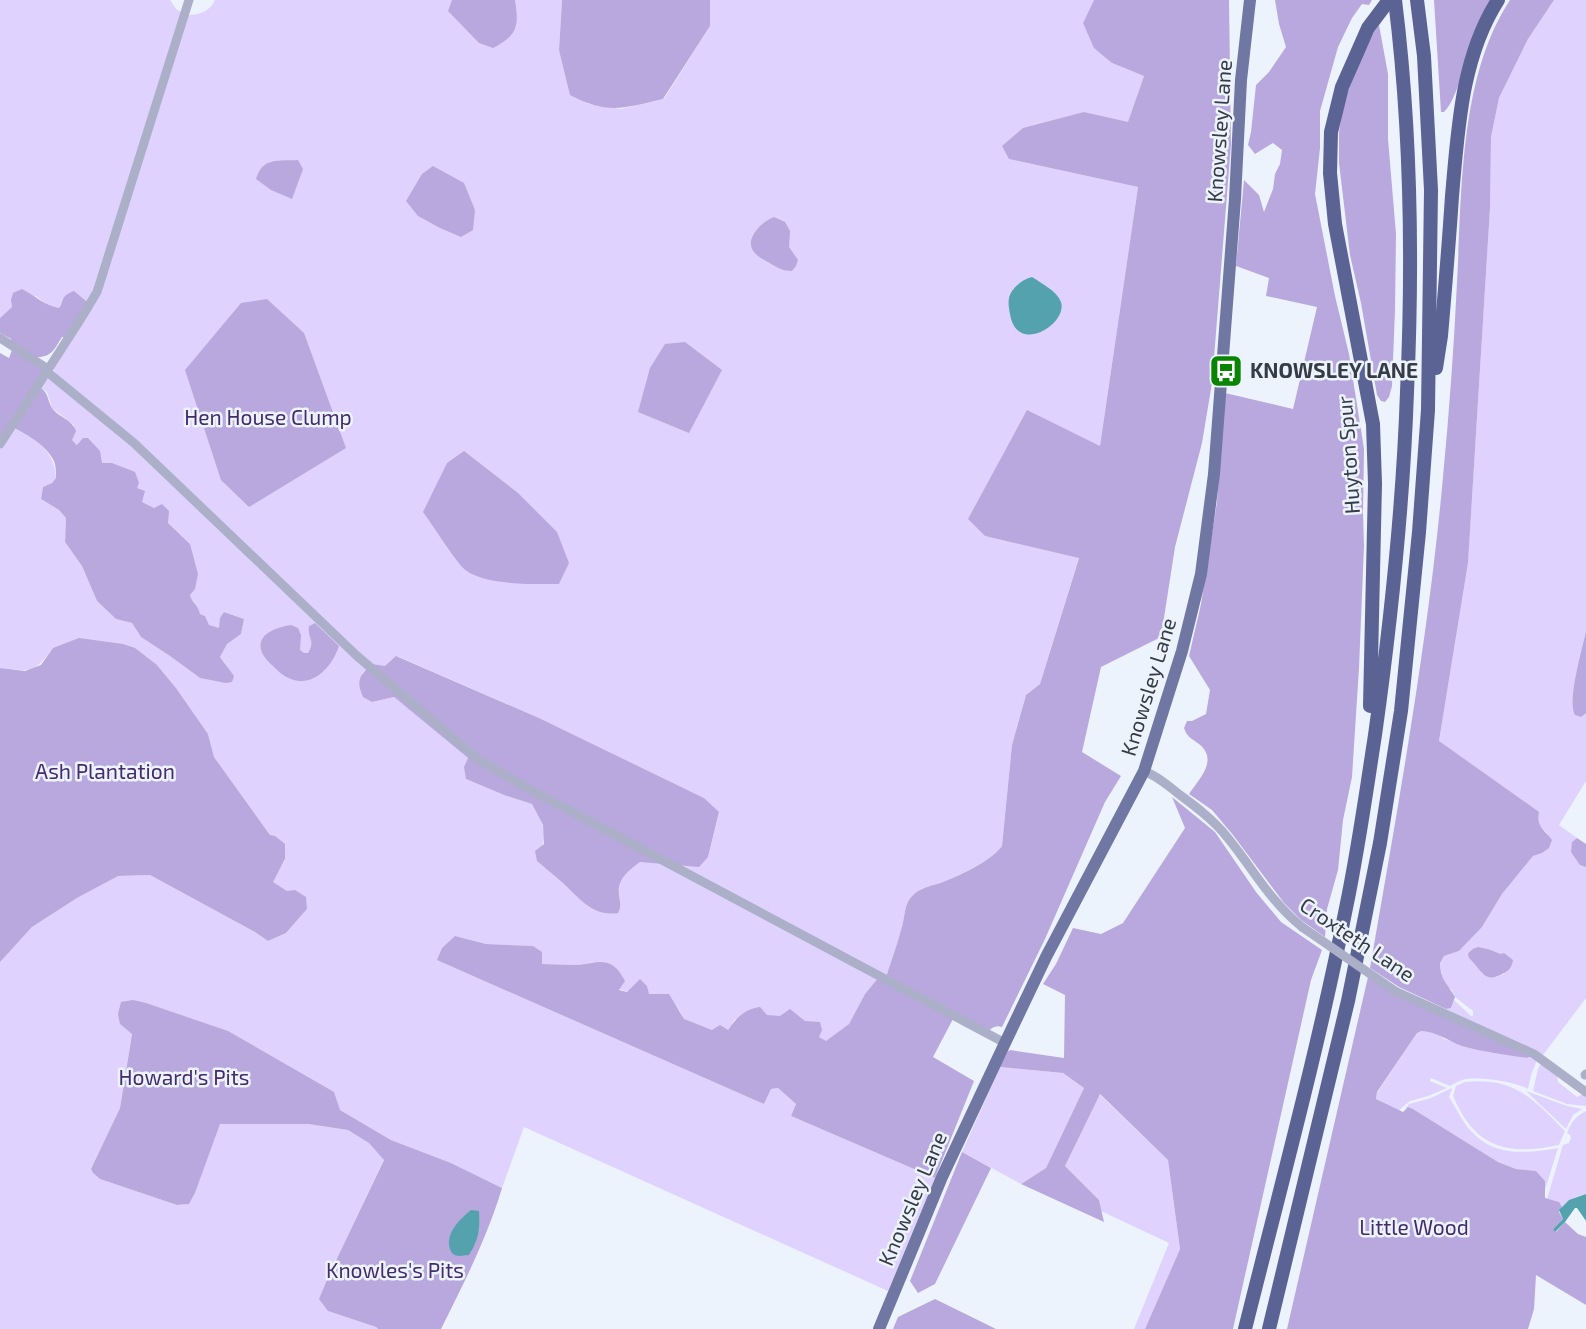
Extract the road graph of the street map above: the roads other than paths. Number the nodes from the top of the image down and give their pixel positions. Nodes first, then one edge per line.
1 (189, 0) edge
2 (1250, 0) edge
3 (1389, 0) edge
4 (1395, 0) edge
5 (1417, 0) edge
6 (1498, 0) edge
7 (0, 338) edge
8 (47, 370) junction
9 (1428, 411) junction
10 (0, 443) edge
11 (1144, 771) junction
12 (1365, 799) junction
13 (1005, 1043) junction
14 (1586, 1092) edge
15 (879, 1329) edge
16 (1245, 1329) edge
17 (1269, 1329) edge

1 - 8 street
2 - 11 main road, Knowsley Lane
3 - 12 highway, Huyton Spur
4 - 12 highway
5 - 9 highway
6 - 9 highway
7 - 8 street
8 - 10 street
8 - 13 street
9 - 17 highway
11 - 13 main road, Knowsley Lane
11 - 14 street, Croxteth Lane, bridge
12 - 16 highway
13 - 15 main road, Knowsley Lane

